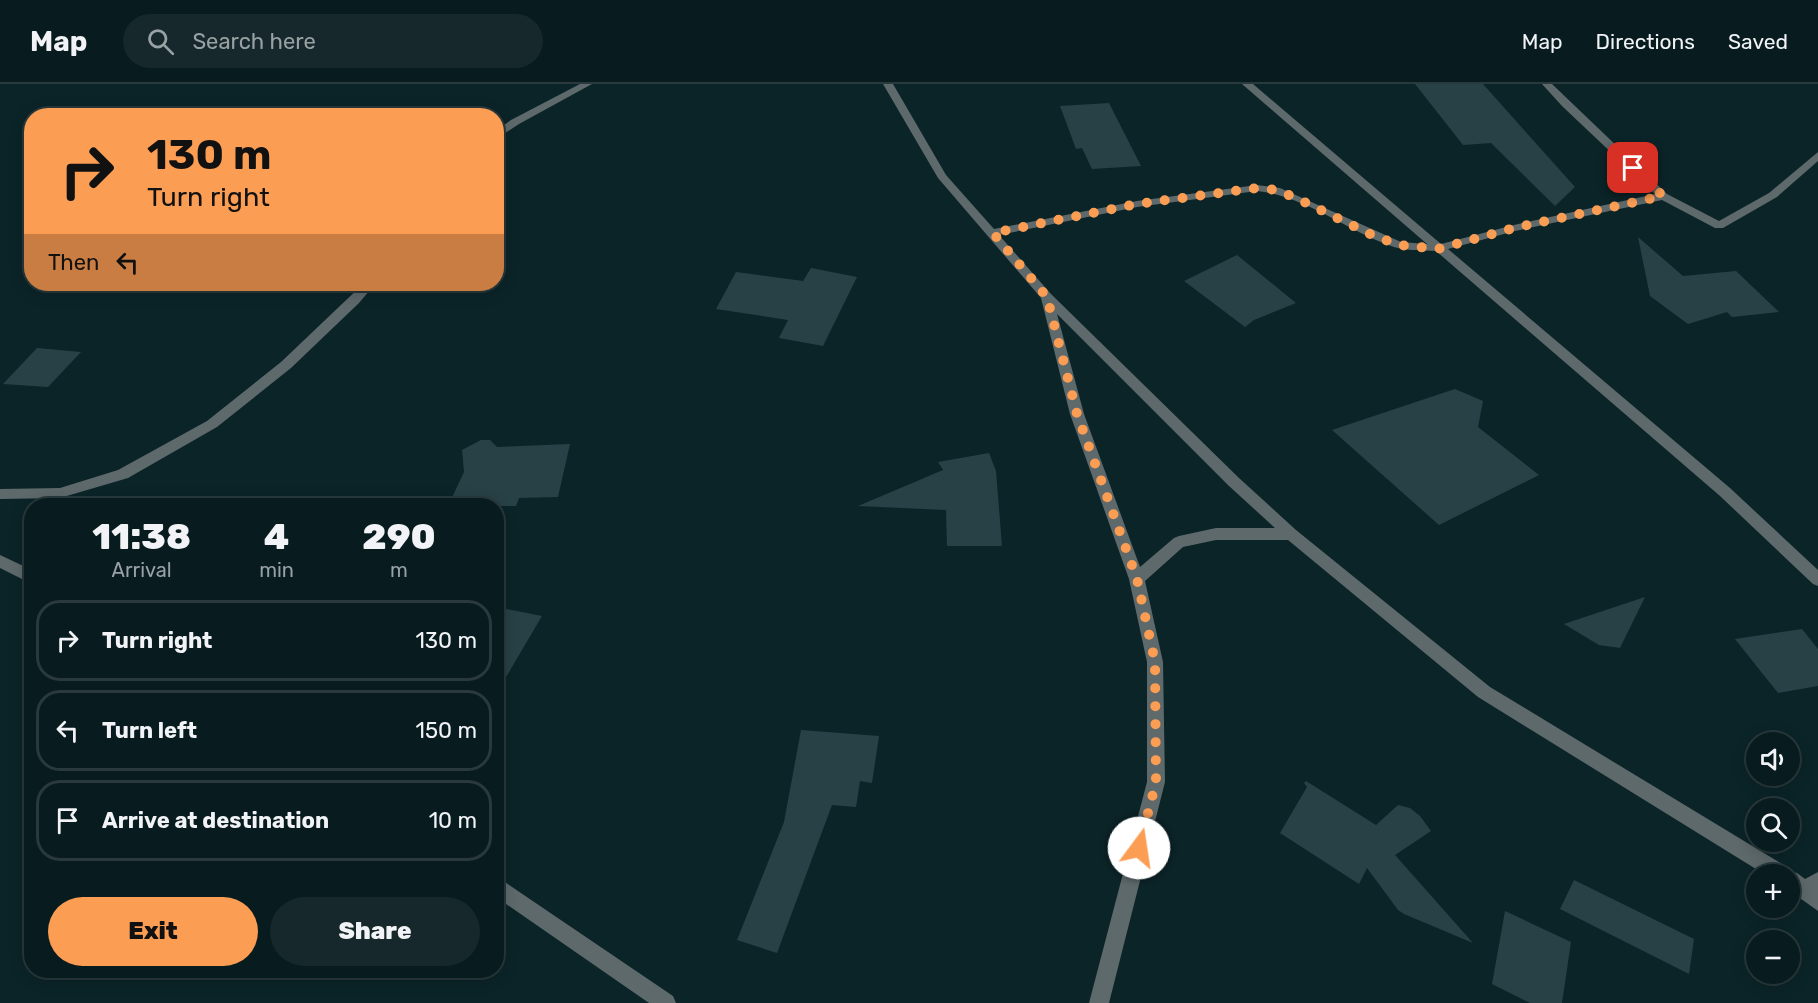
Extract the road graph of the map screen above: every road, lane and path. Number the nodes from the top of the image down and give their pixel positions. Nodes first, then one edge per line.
1 (587, 84) edge
2 (888, 84) edge
3 (1247, 84) edge
4 (1547, 84) edge
5 (504, 130) edge
6 (1818, 155) edge
7 (1663, 196) junction
8 (993, 233) junction
9 (1438, 249) junction
10 (363, 291) edge
11 (1047, 297) junction
12 (0, 494) edge
13 (1291, 534) junction
14 (0, 561) edge
15 (24, 574) edge
16 (1137, 579) junction
17 (1818, 580) edge
18 (1764, 864) edge
19 (504, 891) edge
20 (666, 1003) edge
21 (1099, 1003) edge

1 - 5 street
2 - 8 street
3 - 9 street
4 - 7 street
6 - 7 street
7 - 9 street
8 - 9 street
8 - 11 street
9 - 17 street
10 - 12 street
11 - 13 street
11 - 16 street
13 - 16 street
13 - 18 street
14 - 15 street
16 - 21 street
19 - 20 street

